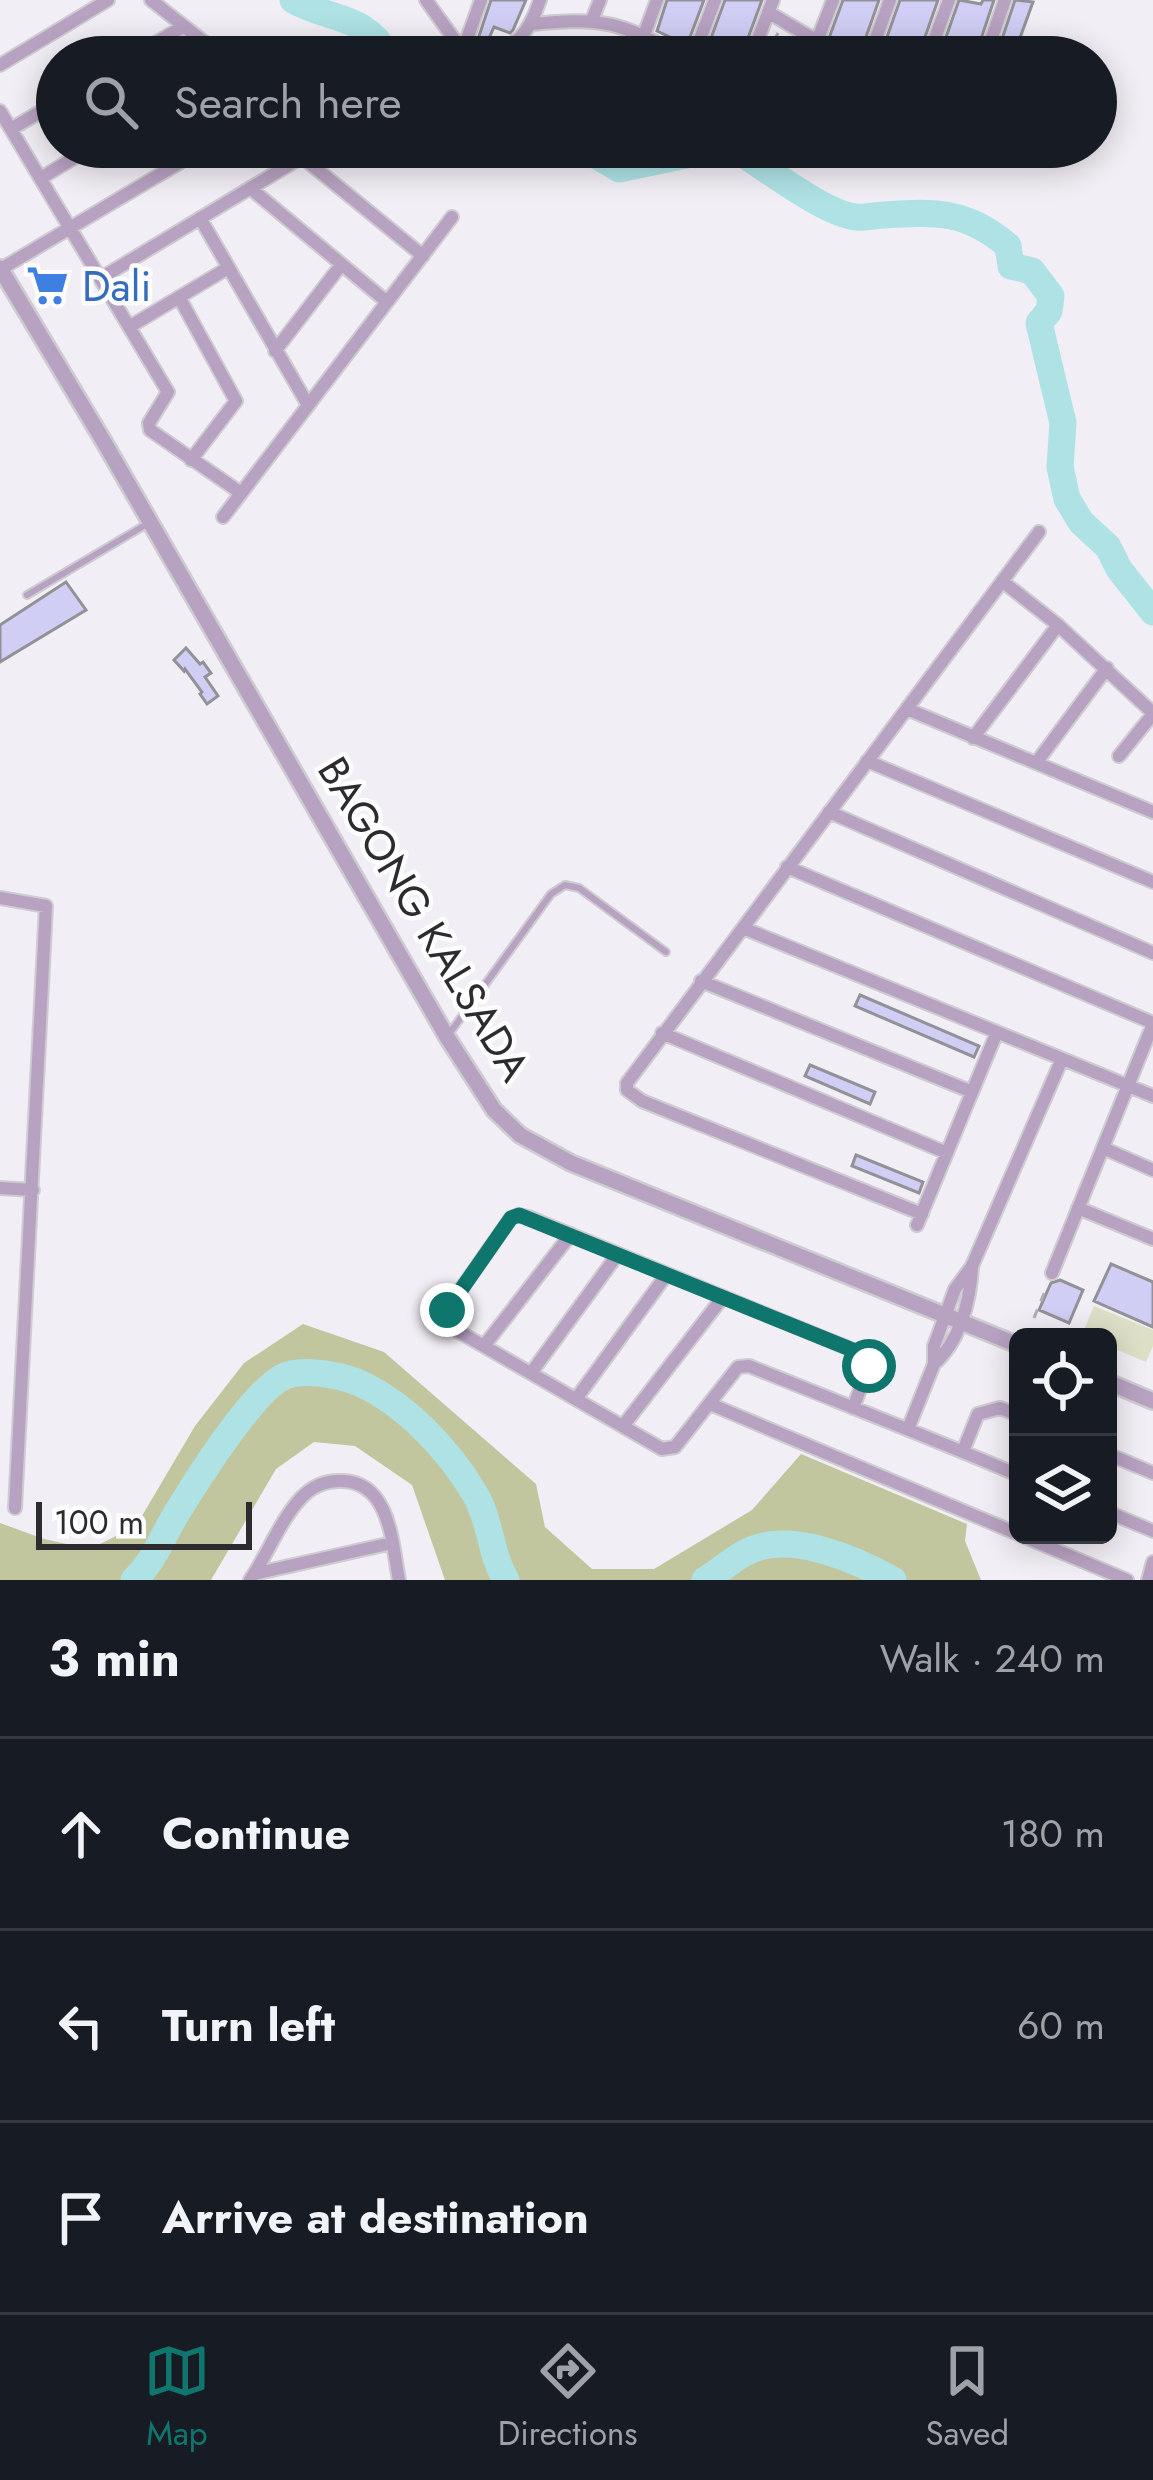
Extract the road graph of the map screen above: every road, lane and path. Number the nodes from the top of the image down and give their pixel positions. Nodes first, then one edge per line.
1 (108, 0) edge
2 (151, 0) edge
3 (427, 0) edge
4 (481, 0) edge
5 (540, 0) edge
6 (600, 0) edge
7 (658, 0) edge
8 (715, 0) edge
9 (832, 0) edge
10 (890, 0) edge
11 (949, 0) edge
12 (1005, 0) edge
13 (770, 6) edge
14 (592, 20) junction
15 (784, 21) junction
16 (532, 24) junction
17 (184, 26) junction
18 (644, 35) joint
19 (48, 36) edge
20 (167, 36) edge
21 (197, 36) edge
22 (451, 36) edge
23 (470, 36) edge
24 (522, 36) edge
25 (701, 36) edge
26 (759, 36) edge
27 (776, 36) edge
28 (809, 36) edge
29 (819, 36) edge
30 (877, 36) edge
31 (936, 36) edge
32 (992, 36) edge
33 (36, 43) edge
34 (0, 65) edge
35 (0, 111) edge
36 (36, 114) edge
37 (11, 129) junction
38 (57, 168) edge
39 (171, 168) edge
40 (277, 168) edge
41 (317, 168) edge
42 (40, 178) junction
43 (250, 188) junction
44 (452, 217) dead end
45 (200, 218) junction
46 (71, 228) junction
47 (423, 256) junction
48 (341, 265) junction
49 (228, 268) junction
50 (0, 269) edge
51 (100, 278) junction
52 (179, 297) junction
53 (387, 302) junction
54 (129, 327) junction
55 (275, 351) junction
56 (308, 405) junction
57 (191, 460) junction
58 (241, 494) junction
59 (223, 517) dead end
60 (150, 522) junction
61 (1040, 532) dead end
62 (1002, 581) junction
63 (27, 595) dead end
64 (1058, 625) junction
65 (1107, 668) junction
66 (907, 709) junction
67 (1153, 714) edge
68 (973, 738) junction
69 (1119, 756) dead end
70 (867, 761) junction
71 (1036, 764) junction
72 (829, 812) junction
73 (1153, 812) edge
74 (787, 868) junction
75 (1153, 882) edge
76 (0, 898) edge
77 (743, 928) junction
78 (666, 952) dead end
79 (1153, 953) edge
80 (701, 981) junction
81 (1153, 1023) edge
82 (997, 1032) junction
83 (662, 1033) junction
84 (447, 1036) junction
85 (1062, 1059) junction
86 (1128, 1086) junction
87 (972, 1092) junction
88 (1153, 1096) edge
89 (1102, 1148) junction
90 (947, 1153) junction
91 (1153, 1170) edge
92 (0, 1188) edge
93 (33, 1190) junction
94 (1078, 1208) junction
95 (571, 1234) junction
96 (1153, 1239) edge
97 (618, 1254) junction
98 (1052, 1273) joint
99 (667, 1274) junction
100 (723, 1297) junction
101 (1034, 1318) dead end
102 (953, 1319) junction
103 (1009, 1341) edge
104 (484, 1346) junction
105 (531, 1373) junction
106 (1117, 1386) edge
107 (576, 1399) junction
108 (1153, 1400) edge
109 (710, 1404) junction
110 (853, 1408) junction
111 (1009, 1412) edge
112 (623, 1426) junction
113 (908, 1429) junction
114 (963, 1451) junction
115 (1117, 1458) edge
116 (1009, 1470) edge
117 (1153, 1472) edge
118 (7, 1480) edge
119 (15, 1508) dead end
120 (1117, 1516) edge
121 (1009, 1531) edge
122 (1153, 1531) edge
123 (392, 1544) junction
124 (1040, 1544) edge
125 (1153, 1562) edge
126 (252, 1577) edge
127 (399, 1580) edge
128 (1126, 1580) edge
129 (1148, 1580) edge

1 - 19 street
2 - 17 street
3 - 22 street
4 - 23 street
5 - 16 street
6 - 14 street
7 - 18 street
8 - 25 street
9 - 29 street
10 - 30 street
11 - 31 street
12 - 32 street
13 - 15 street
13 - 26 street
14 - 16 street
14 - 18 street
15 - 27 path
15 - 28 street
16 - 24 street
17 - 20 street
17 - 21 street
33 - 34 street
35 - 37 street
36 - 37 street
37 - 42 street
38 - 42 street
39 - 46 street
40 - 43 street
41 - 47 street
42 - 46 street
43 - 45 street
43 - 48 street
44 - 47 street
45 - 49 street
45 - 51 street
46 - 50 street
46 - 51 street
47 - 53 street
48 - 53 street
48 - 55 street
49 - 52 street
49 - 55 street
50 - 60 street, BAGONG KALSADA
51 - 54 street
52 - 54 street
52 - 57 street
53 - 56 street
54 - 57 street
55 - 56 street
56 - 58 street
57 - 58 street
58 - 59 street
60 - 63 lane
60 - 84 street, BAGONG KALSADA
61 - 62 street
62 - 64 street
62 - 66 street
64 - 65 street
64 - 68 street
65 - 67 street
65 - 71 street
66 - 68 street
66 - 70 street
67 - 69 street
68 - 71 street
70 - 72 street
70 - 75 street
71 - 73 street
72 - 74 street
72 - 79 street
74 - 77 street
74 - 81 street
76 - 93 street
77 - 80 street
77 - 82 street
78 - 84 lane
80 - 83 street
80 - 87 street
81 - 86 street
82 - 85 street
82 - 87 street
83 - 90 street
83 - 90 street
84 - 102 street, BAGONG KALSADA
85 - 86 street
85 - 102 street
86 - 88 street
86 - 89 street
87 - 90 street
89 - 91 street
89 - 94 street
92 - 93 street
93 - 118 street
94 - 96 street
94 - 98 street
95 - 97 street
95 - 104 street
95 - 104 street
97 - 99 street
97 - 105 street
98 - 101 path
99 - 100 street
99 - 107 street
100 - 110 street
100 - 112 street
102 - 103 street, BAGONG KALSADA
102 - 113 street
104 - 105 street
105 - 107 street
106 - 108 street
107 - 112 street
109 - 110 street
109 - 112 street
109 - 121 street
110 - 113 street
111 - 114 street
113 - 114 street
114 - 116 street
115 - 117 street
118 - 119 street
120 - 122 street
123 - 126 street
123 - 126 street
123 - 127 street
124 - 128 street
125 - 129 street

